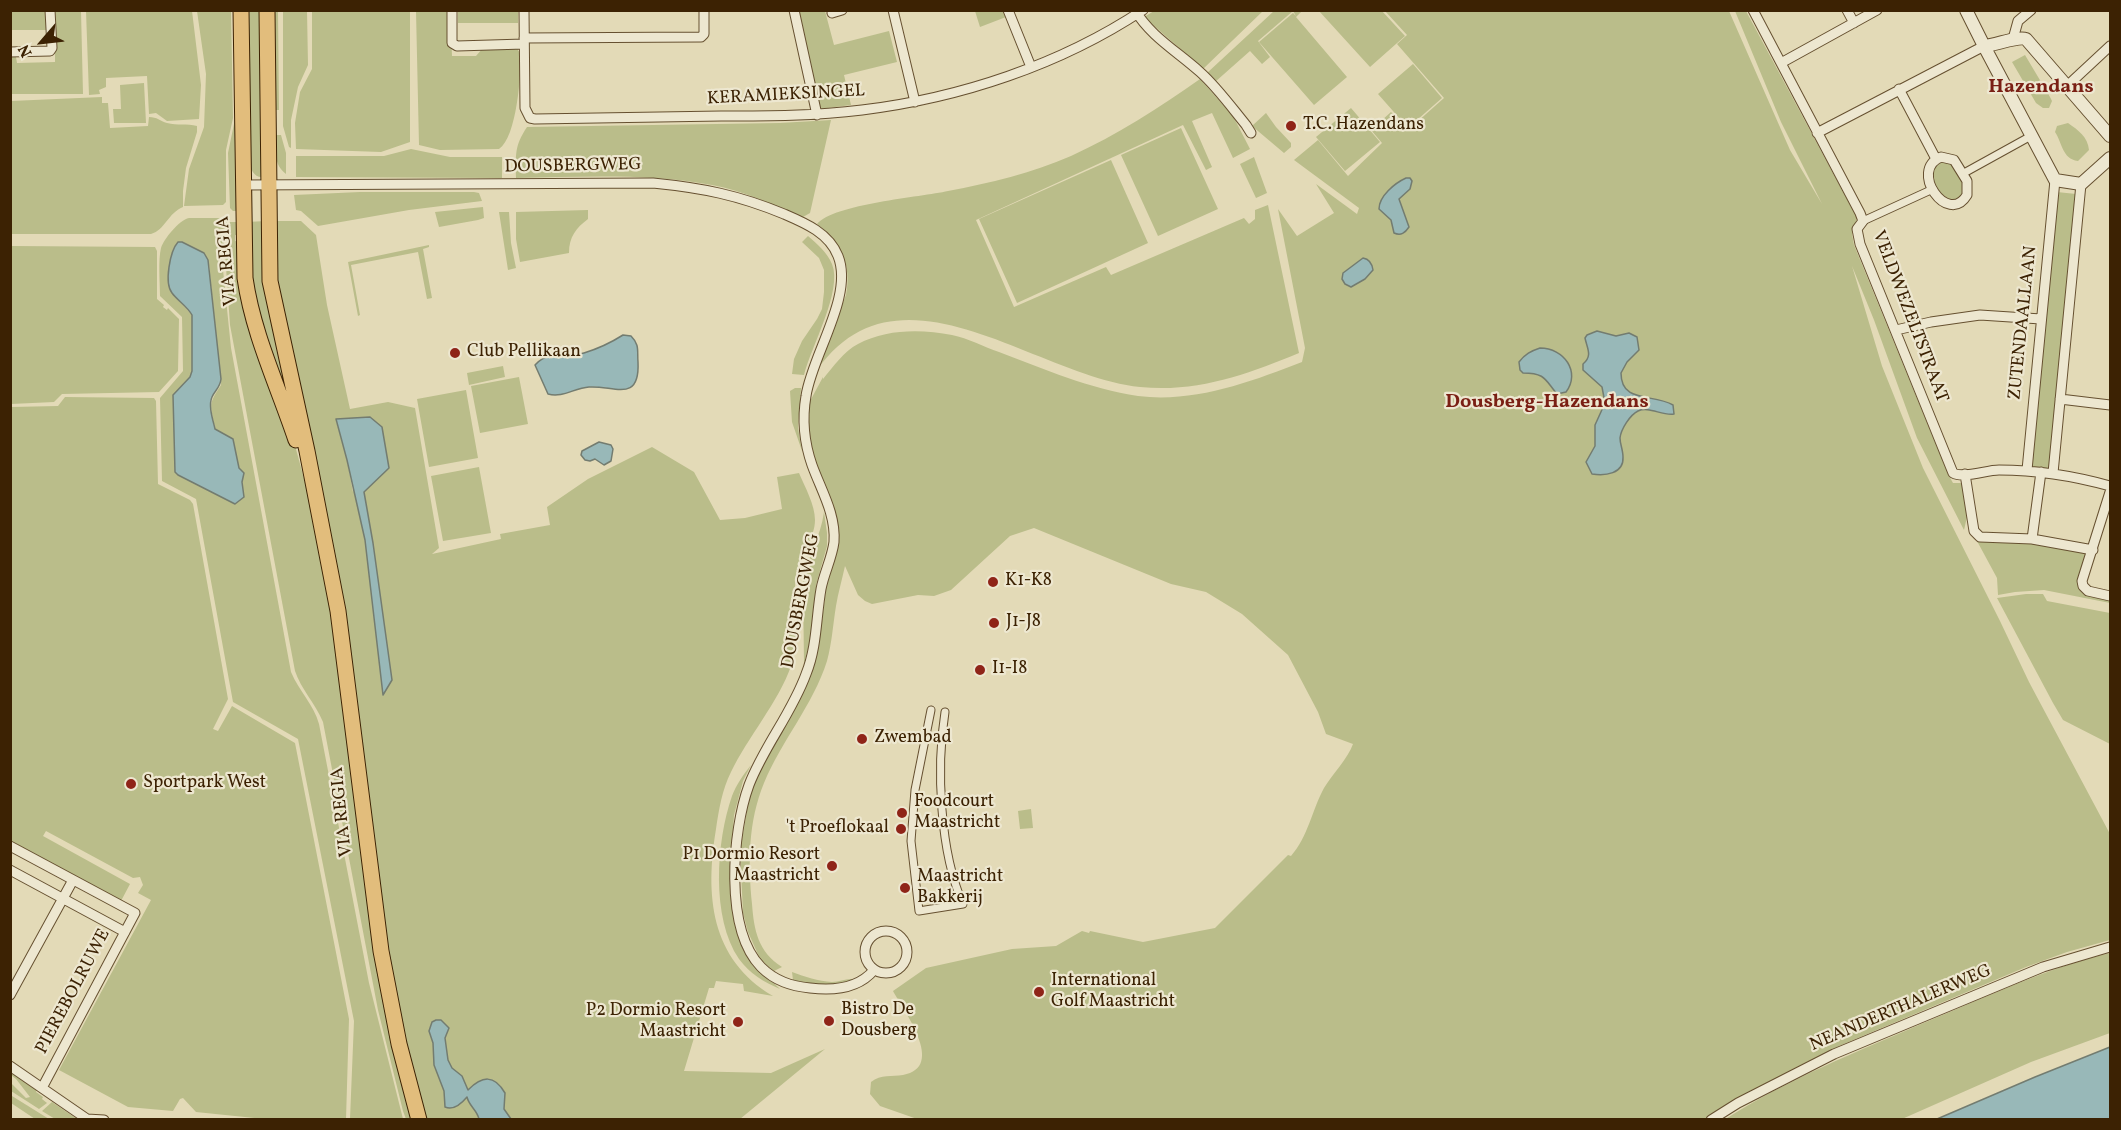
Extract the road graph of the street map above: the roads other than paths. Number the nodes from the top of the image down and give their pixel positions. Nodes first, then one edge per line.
1 (50, 10) edge
2 (241, 10) edge
3 (267, 10) edge
4 (452, 10) edge
5 (524, 10) edge
6 (704, 10) edge
7 (794, 10) edge
8 (893, 10) edge
9 (1008, 10) edge
10 (1753, 10) edge
11 (1847, 10) edge
12 (1877, 10) edge
13 (1966, 10) edge
14 (2031, 10) edge
15 (1139, 14) edge
16 (1858, 17) edge
17 (2013, 39) junction
18 (524, 41) junction
19 (1984, 46) junction
20 (2110, 46) edge
21 (10, 52) edge
22 (1781, 63) junction
23 (1031, 67) junction
24 (2067, 86) junction
25 (1899, 89) junction
26 (915, 102) junction
27 (817, 115) junction
28 (1251, 133) dead end
29 (1817, 133) junction
30 (2031, 136) junction
31 (2110, 136) edge
32 (2110, 158) edge
33 (1936, 159) junction
34 (1964, 173) junction
35 (2055, 180) junction
36 (2081, 184) junction
37 (243, 185) junction
38 (268, 186) junction
39 (1934, 189) junction
40 (1863, 221) junction
41 (2041, 319) junction
42 (1896, 330) junction
43 (2060, 399) junction
44 (2110, 405) edge
45 (2027, 470) junction
46 (2041, 471) junction
47 (2053, 473) junction
48 (1965, 474) junction
49 (2110, 486) edge
50 (2110, 492) edge
51 (315, 498) junction
52 (2032, 539) junction
53 (2092, 550) junction
54 (2110, 596) edge
55 (931, 710) dead end
56 (945, 712) dead end
57 (10, 846) edge
58 (10, 870) edge
59 (73, 880) junction
60 (63, 898) junction
61 (125, 932) junction
62 (2110, 947) edge
63 (874, 970) junction
64 (10, 995) edge
65 (10, 1066) edge
66 (42, 1088) junction
67 (87, 1119) edge
68 (104, 1119) edge
69 (419, 1119) edge
70 (1711, 1119) edge

1 - 21 street
2 - 37 main road, VIA REGIA
3 - 38 main road, VIA REGIA
4 - 18 street
5 - 18 street
6 - 18 street
7 - 27 street
8 - 26 street
9 - 23 street
10 - 22 street, VELDWEZELTSTRAAT
11 - 16 street
12 - 16 street
13 - 19 street
14 - 17 street
15 - 23 street, KERAMIEKSINGEL
15 - 28 street
16 - 22 street
17 - 19 street
17 - 24 street
18 - 27 street, KERAMIEKSINGEL
19 - 25 street
19 - 30 street
20 - 24 street
22 - 29 street, VELDWEZELTSTRAAT
23 - 26 street, KERAMIEKSINGEL
24 - 31 street
25 - 29 street
25 - 33 street
26 - 27 street, KERAMIEKSINGEL
29 - 40 street, VELDWEZELTSTRAAT
30 - 34 street
30 - 35 street
32 - 36 street
33 - 34 street
33 - 39 street
34 - 39 street
35 - 36 street
35 - 41 street, ZUTENDAALLAAN
36 - 43 street
37 - 38 street, DOUSBERGWEG
37 - 51 main road, VIA REGIA
38 - 51 main road, VIA REGIA
38 - 63 street, DOUSBERGWEG
39 - 40 street
40 - 42 street, VELDWEZELTSTRAAT
41 - 42 street
41 - 45 street, ZUTENDAALLAAN
42 - 48 street, VELDWEZELTSTRAAT
43 - 44 street
43 - 47 street
45 - 46 street
45 - 48 street
46 - 47 street
46 - 52 street
47 - 49 street
48 - 52 street
50 - 53 street
51 - 69 main road, VIA REGIA
52 - 53 street
53 - 54 street
55 - 56 street
57 - 59 street
58 - 60 street
59 - 60 street
59 - 61 street, PIEREBOLRUWE
60 - 61 street
60 - 64 street
61 - 66 street, PIEREBOLRUWE
62 - 70 street, NEANDERTHALERWEG
63 - 63 street
65 - 66 street
66 - 67 street
67 - 68 street

